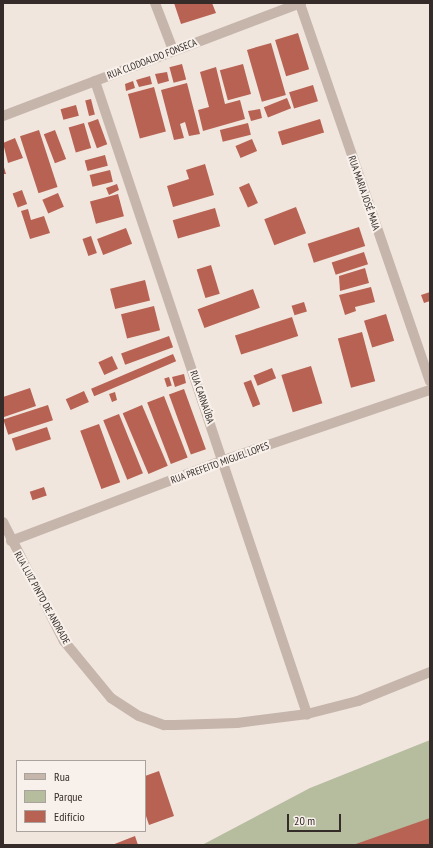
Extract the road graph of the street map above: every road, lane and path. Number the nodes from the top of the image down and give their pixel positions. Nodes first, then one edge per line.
1 (154, 3) edge
2 (301, 3) edge
3 (173, 50) junction
4 (94, 81) junction
5 (3, 116) edge
6 (430, 381) edge
7 (430, 390) edge
8 (224, 460) junction
9 (3, 522) edge
10 (11, 541) junction
11 (430, 672) edge
12 (307, 714) junction

1 - 3 street
2 - 3 street, RUA CLODOALDO FONSECA
2 - 6 street, RUA MARIA JOSÉ MAIA
3 - 4 street, RUA CLODOALDO FONSECA
4 - 5 street, RUA CLODOALDO FONSECA
4 - 8 street, RUA CARNAÚBA
7 - 8 street, RUA PREFEITO MIGUEL LOPES
8 - 10 street, RUA PREFEITO MIGUEL LOPES
8 - 12 street, RUA CARNAÚBA
9 - 10 street, RUA LUIZ PINTO DE ANDRADE
10 - 12 street, RUA LUIZ PINTO DE ANDRADE
11 - 12 street

